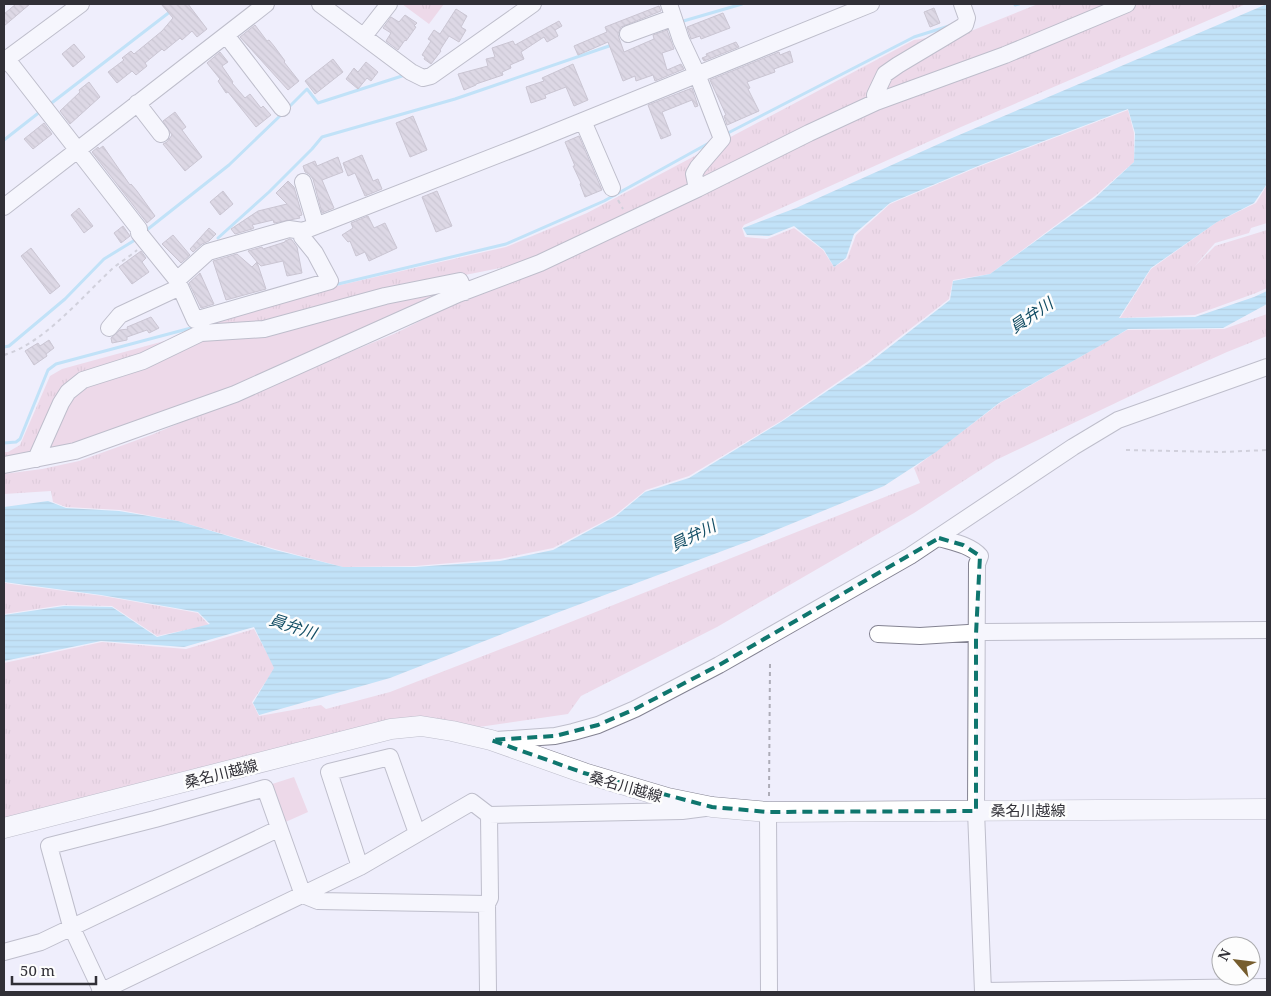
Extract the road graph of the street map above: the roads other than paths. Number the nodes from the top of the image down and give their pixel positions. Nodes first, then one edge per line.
1 (81, 4) edge
2 (266, 4) edge
3 (320, 4) edge
4 (389, 4) edge
5 (533, 4) edge
6 (872, 4) edge
7 (962, 4) edge
8 (1127, 4) edge
9 (670, 11) edge
10 (628, 34) dead end
11 (226, 35) junction
12 (364, 36) junction
13 (4, 60) edge
14 (697, 74) junction
15 (876, 102) junction
16 (137, 103) junction
17 (282, 108) dead end
18 (583, 121) junction
19 (161, 134) dead end
20 (78, 150) junction
21 (303, 182) dead end
22 (612, 188) dead end
23 (697, 189) junction
24 (4, 207) edge
25 (310, 229) junction
26 (178, 284) junction
27 (465, 292) junction
28 (198, 327) junction
29 (109, 328) dead end
30 (1267, 366) edge
31 (36, 459) junction
32 (4, 465) edge
33 (939, 538) junction
34 (1267, 630) edge
35 (878, 634) dead end
36 (976, 634) junction
37 (491, 740) junction
38 (712, 807) junction
39 (1267, 809) edge
40 (976, 811) junction
41 (768, 812) junction
42 (489, 815) junction
43 (4, 828) edge
44 (278, 829) junction
45 (416, 834) junction
46 (360, 867) junction
47 (303, 896) junction
48 (487, 904) junction
49 (71, 926) junction
50 (4, 952) edge
51 (1267, 987) edge
52 (101, 992) edge
53 (488, 992) edge
54 (769, 992) edge
55 (983, 992) edge

1 - 13 street
2 - 11 street
3 - 12 street
4 - 12 street
5 - 12 street
6 - 14 street
7 - 15 street
8 - 15 street
9 - 10 street
9 - 14 street
11 - 16 street
11 - 17 street
13 - 20 street
14 - 18 street
14 - 23 street
15 - 23 street
16 - 19 street
16 - 20 street
18 - 22 street
18 - 25 street
20 - 24 street
20 - 26 street
21 - 25 street
23 - 27 street
25 - 26 street
25 - 28 street
26 - 28 street
26 - 29 street
27 - 28 street
27 - 31 street
28 - 31 street
30 - 33 street
31 - 32 street
33 - 36 street
33 - 37 street
34 - 36 street
35 - 36 street
36 - 40 street
37 - 38 main road, 桑名川越線
37 - 43 main road, 桑名川越線
38 - 41 main road, 桑名川越線
38 - 42 street
39 - 40 main road, 桑名川越線
40 - 41 main road, 桑名川越線
40 - 55 street
41 - 54 street
42 - 45 street
42 - 48 street
44 - 47 street
44 - 49 street
44 - 49 street
45 - 46 street
45 - 46 street
46 - 47 street
47 - 48 street
47 - 52 street
48 - 53 street
49 - 50 street
49 - 52 street
51 - 55 street

